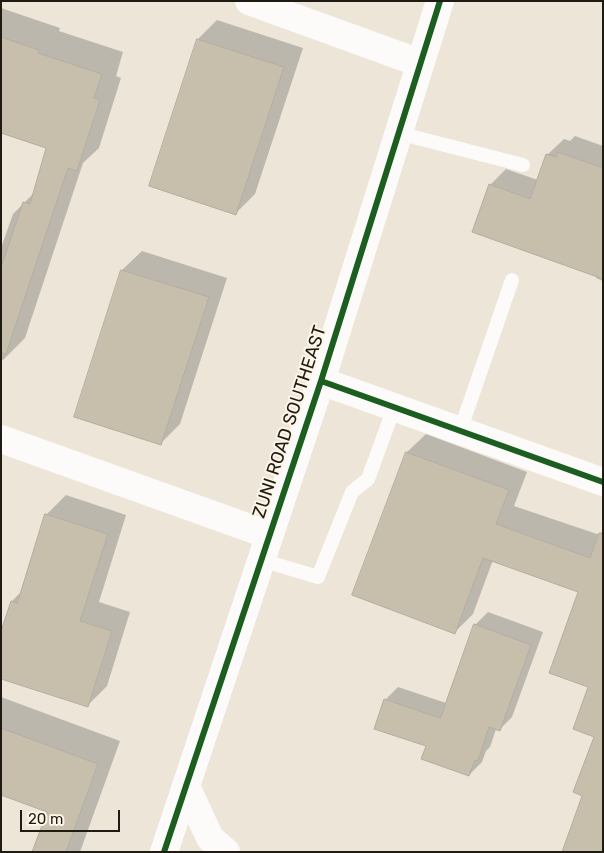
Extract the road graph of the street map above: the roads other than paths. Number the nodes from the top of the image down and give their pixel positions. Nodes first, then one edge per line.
1 (249, 1) edge
2 (440, 1) edge
3 (420, 63) junction
4 (398, 133) junction
5 (524, 165) dead end
6 (512, 280) dead end
7 (321, 381) junction
8 (394, 408) junction
9 (460, 431) junction
10 (1, 439) edge
11 (603, 482) edge
12 (265, 547) junction
13 (186, 786) junction
14 (164, 852) edge
15 (226, 852) edge

1 - 3 street
2 - 3 street, ZUNI ROAD SOUTHEAST
3 - 4 street, ZUNI ROAD SOUTHEAST
4 - 5 lane
4 - 7 street, ZUNI ROAD SOUTHEAST
6 - 9 lane
7 - 8 street
7 - 12 street, ZUNI ROAD SOUTHEAST
8 - 9 street
8 - 12 lane
9 - 11 street
10 - 12 street
12 - 13 street, ZUNI ROAD SOUTHEAST
13 - 14 street, ZUNI ROAD SOUTHEAST
13 - 15 street

